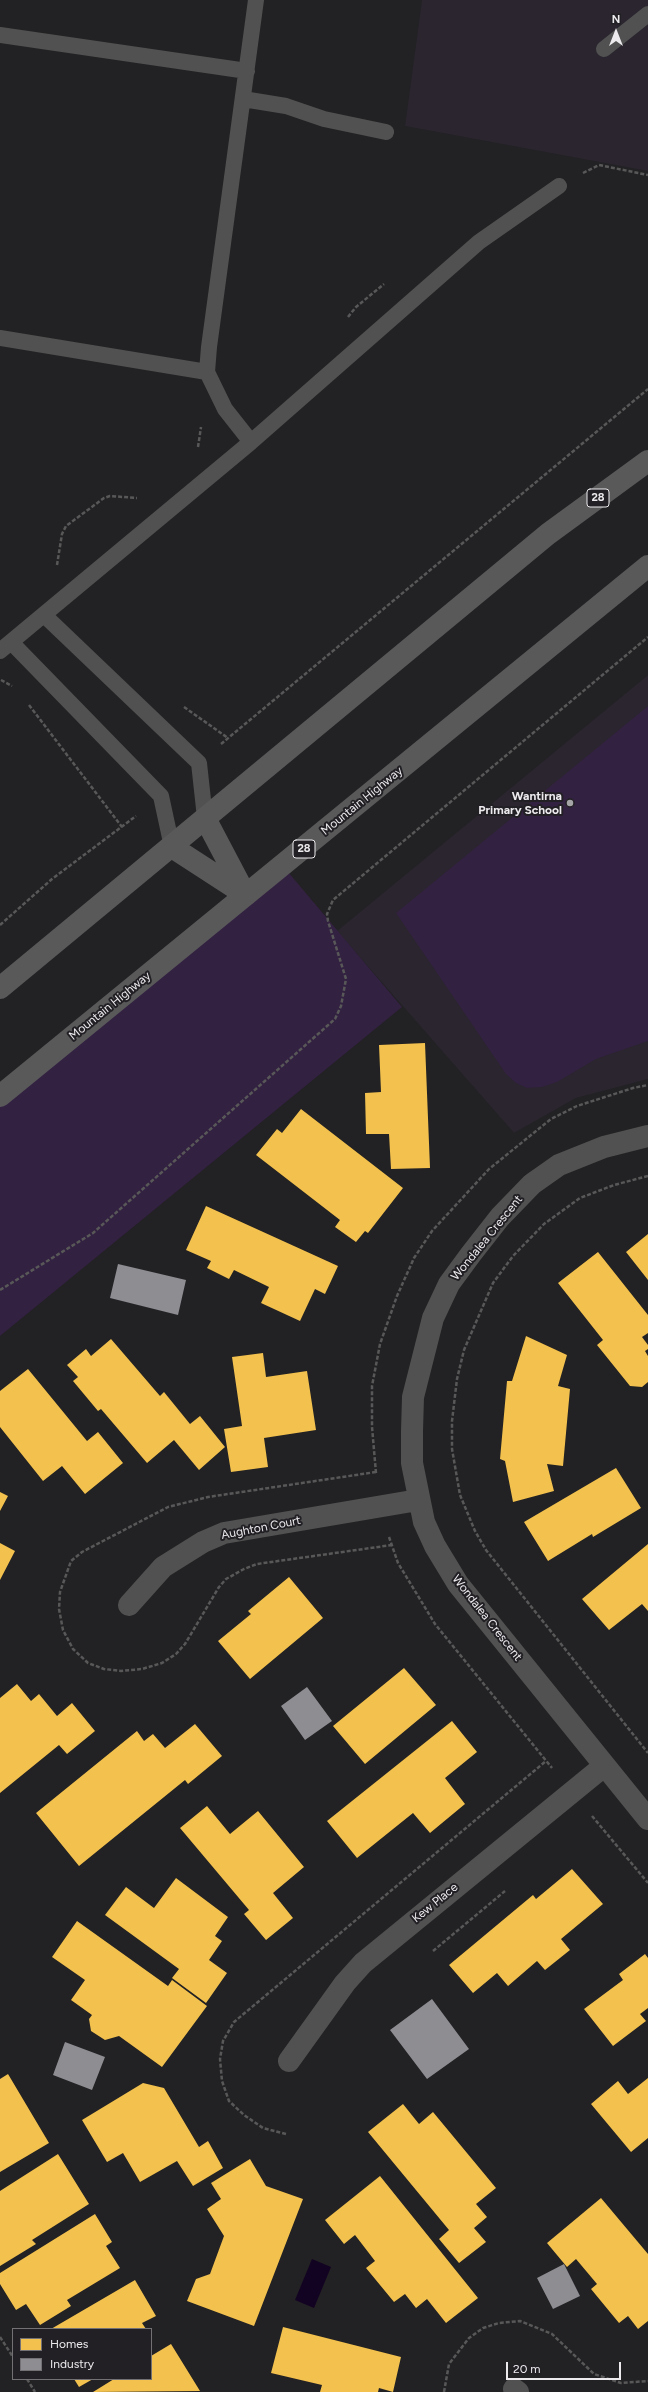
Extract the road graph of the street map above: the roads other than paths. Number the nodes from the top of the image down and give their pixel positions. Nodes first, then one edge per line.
1 (256, 0) edge
2 (648, 14) edge
3 (0, 35) edge
4 (604, 49) dead end
5 (247, 71) junction
6 (243, 99) junction
7 (386, 132) dead end
8 (559, 186) road end
9 (0, 338) edge
10 (207, 372) junction
11 (251, 442) junction
12 (648, 461) edge
13 (648, 566) edge
14 (44, 615) junction
15 (6, 646) edge
16 (205, 818) junction
17 (172, 847) junction
18 (246, 895) junction
19 (0, 988) edge
20 (0, 1096) edge
21 (648, 1136) edge
22 (418, 1500) junction
23 (129, 1605) dead end
24 (604, 1766) junction
25 (648, 1819) edge
26 (289, 2061) dead end

1 - 5 lane
2 - 4 lane
3 - 5 lane
5 - 6 lane
6 - 7 lane
6 - 10 lane
8 - 11 lane
9 - 10 lane
10 - 11 lane
11 - 14 lane
12 - 16 main road, 28
13 - 18 main road, Mountain Highway / 28
14 - 15 lane
14 - 16 lane
15 - 17 lane
16 - 17 main road, 28
16 - 18 main road
17 - 18 main road
17 - 19 main road, 28
18 - 20 main road, Mountain Highway / 28
21 - 22 street, Wondalea Crescent
22 - 23 street, Aughton Court
22 - 24 street, Wondalea Crescent
24 - 25 street, Wondalea Crescent
24 - 26 street, Kew Place

